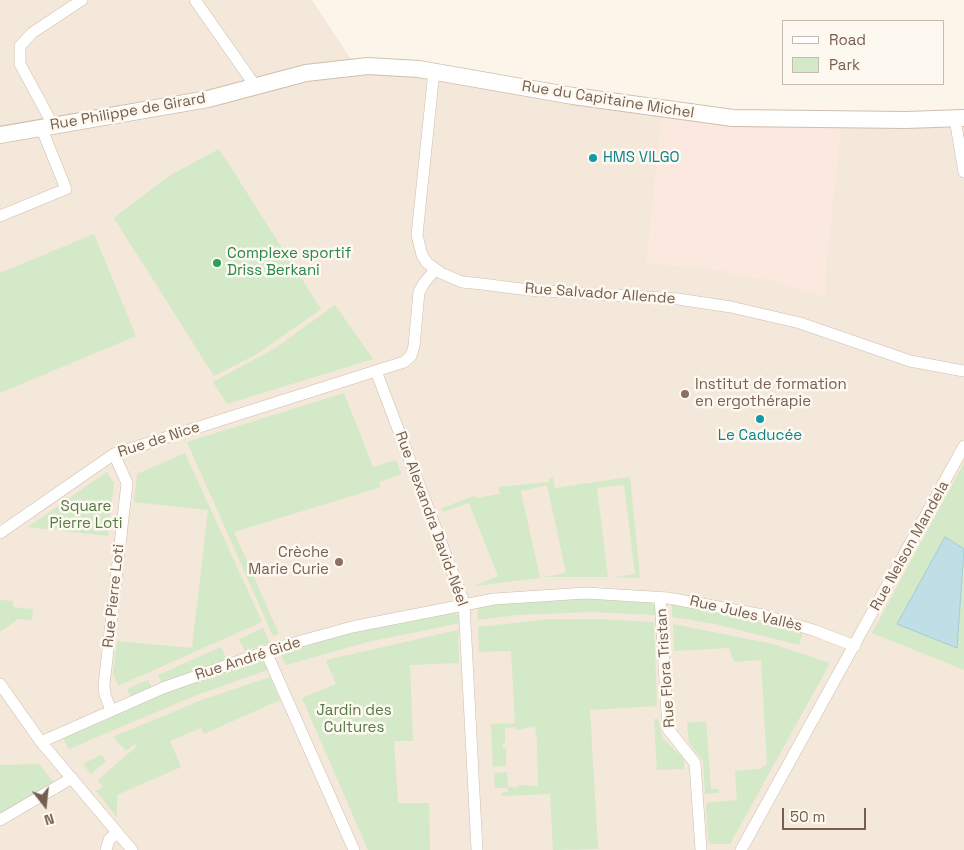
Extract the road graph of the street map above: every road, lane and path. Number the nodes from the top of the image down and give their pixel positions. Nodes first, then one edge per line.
1 (82, 0) edge
2 (195, 0) edge
3 (434, 71) junction
4 (256, 87) junction
5 (959, 118) edge
6 (47, 126) junction
7 (0, 135) edge
8 (964, 172) edge
9 (0, 216) edge
10 (436, 270) junction
11 (376, 371) junction
12 (964, 371) edge
13 (964, 446) edge
14 (114, 454) junction
15 (0, 533) edge
16 (660, 597) junction
17 (464, 604) junction
18 (855, 646) junction
19 (266, 652) junction
20 (0, 684) edge
21 (111, 710) junction
22 (41, 742) junction
23 (72, 778) junction
24 (0, 820) edge
25 (117, 832) junction
26 (106, 850) edge
27 (132, 850) edge
28 (354, 850) edge
29 (477, 850) edge
30 (701, 850) edge
31 (741, 850) edge

1 - 6 street
2 - 4 street
3 - 4 main road, Rue du Capitaine Michel
3 - 5 main road, Rue du Capitaine Michel
3 - 10 street, Rue Salvador Allende
4 - 6 main road, Rue Philippe de Girard
5 - 8 street
6 - 7 main road, Rue Philippe de Girard
6 - 9 street
10 - 11 street, Rue de Nice
10 - 12 street, Rue Salvador Allende
11 - 14 street, Rue de Nice
11 - 17 street, Rue Alexandra David-Néel
13 - 18 street, Rue Nelson Mandela
14 - 15 street, Rue de Nice
14 - 21 street, Rue Pierre Loti
16 - 17 street, Rue Jules Vallès
16 - 18 street, Rue Jules Vallès
16 - 30 street, Rue Flora Tristan
17 - 19 street, Rue André Gide
17 - 29 street, Rue Alexandra David-Néel
18 - 31 street
19 - 21 street, Rue André Gide
19 - 28 street
20 - 22 street
21 - 22 street, Rue André Gide
22 - 23 street
23 - 24 street
23 - 25 street
25 - 26 street
25 - 27 street

